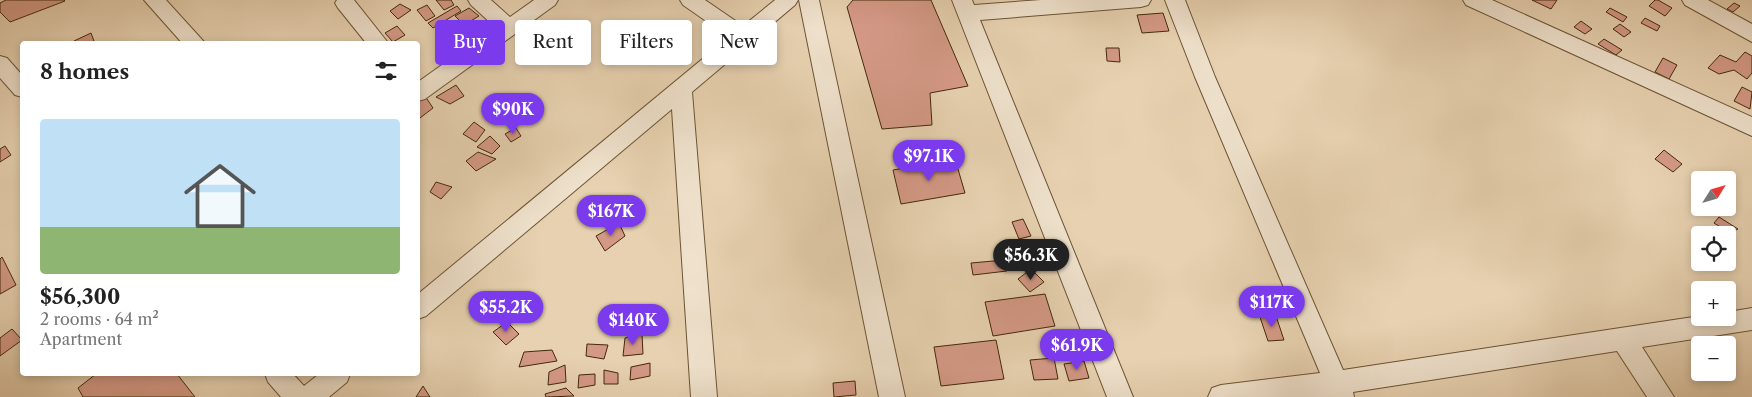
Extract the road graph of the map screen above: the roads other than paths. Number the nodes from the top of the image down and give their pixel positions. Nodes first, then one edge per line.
1 (154, 0) edge
2 (478, 0) edge
3 (548, 0) edge
4 (690, 0) edge
5 (788, 0) edge
6 (809, 0) edge
7 (1141, 0) edge
8 (1175, 0) edge
9 (1692, 0) edge
10 (1484, 2) edge
11 (345, 3) dead end
12 (964, 7) edge
13 (719, 20) edge
14 (764, 20) edge
15 (509, 28) junction
16 (1752, 34) edge
17 (193, 41) edge
18 (377, 41) edge
19 (0, 64) edge
20 (710, 65) edge
21 (20, 87) edge
22 (681, 89) junction
23 (420, 90) edge
24 (1752, 127) edge
25 (420, 306) edge
26 (1752, 319) edge
27 (1623, 339) junction
28 (278, 376) edge
29 (336, 376) edge
30 (1340, 390) edge
31 (297, 397) edge
32 (310, 397) edge
33 (704, 397) edge
34 (892, 397) edge
35 (1120, 397) edge
36 (1221, 397) edge
37 (1661, 397) edge

1 - 17 street
2 - 15 street
3 - 15 street
4 - 13 street
5 - 14 street
6 - 34 street
7 - 12 street
8 - 30 street
9 - 16 street
10 - 24 street
11 - 18 street
12 - 35 street
15 - 23 street
19 - 21 street
20 - 22 street
22 - 25 street
22 - 33 street
26 - 27 street
27 - 30 street
27 - 37 street
28 - 31 street
29 - 32 street
30 - 36 street

